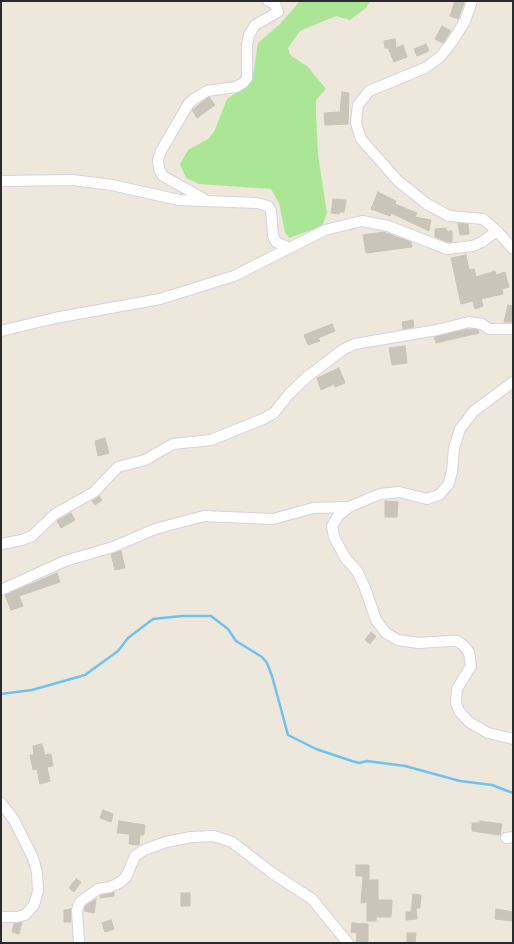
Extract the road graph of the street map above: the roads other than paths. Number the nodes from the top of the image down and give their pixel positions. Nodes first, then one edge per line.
1 (268, 1) edge
2 (472, 1) edge
3 (1, 181) edge
4 (207, 201) junction
5 (497, 230) junction
6 (289, 248) junction
7 (513, 249) edge
8 (513, 329) edge
9 (1, 331) edge
10 (513, 382) edge
11 (349, 507) junction
12 (1, 544) edge
13 (1, 590) edge
14 (513, 739) edge
15 (1, 803) edge
16 (1, 917) edge
17 (79, 943) edge
18 (348, 943) edge

1 - 4 street
2 - 5 street
3 - 4 street
4 - 6 street
5 - 6 street
5 - 7 street
6 - 9 street
8 - 12 street
10 - 11 street
11 - 13 street
11 - 14 street
15 - 16 street
17 - 18 street

